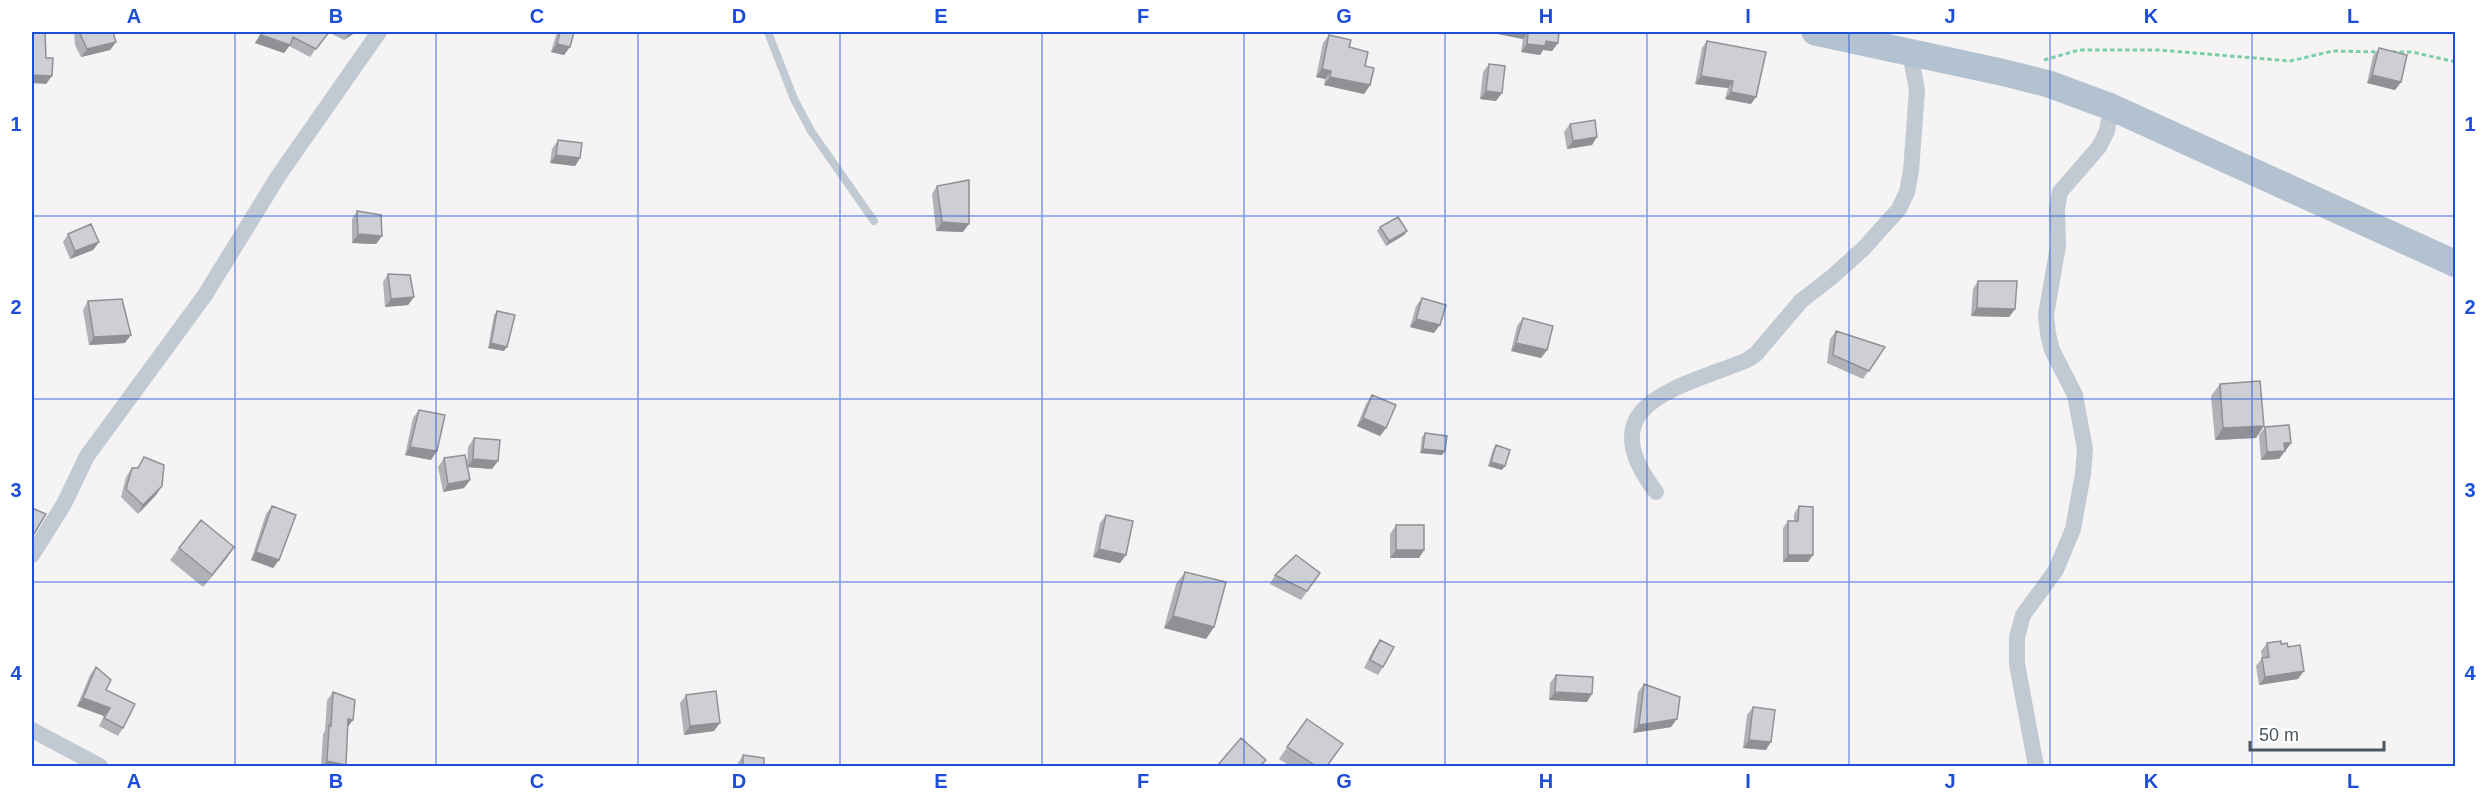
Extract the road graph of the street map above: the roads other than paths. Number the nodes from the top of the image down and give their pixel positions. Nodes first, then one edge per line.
1 (379, 32) edge
2 (768, 32) edge
3 (1815, 32) edge
4 (1910, 53) junction
5 (2111, 107) junction
6 (874, 221) dead end
7 (2456, 264) edge
8 (1656, 492) dead end
9 (32, 555) edge
10 (32, 730) edge
11 (100, 766) edge
12 (2036, 766) edge

1 - 9 street
2 - 6 lane
3 - 4 main road
4 - 5 main road
4 - 8 street
5 - 7 main road
5 - 12 street
10 - 11 street

